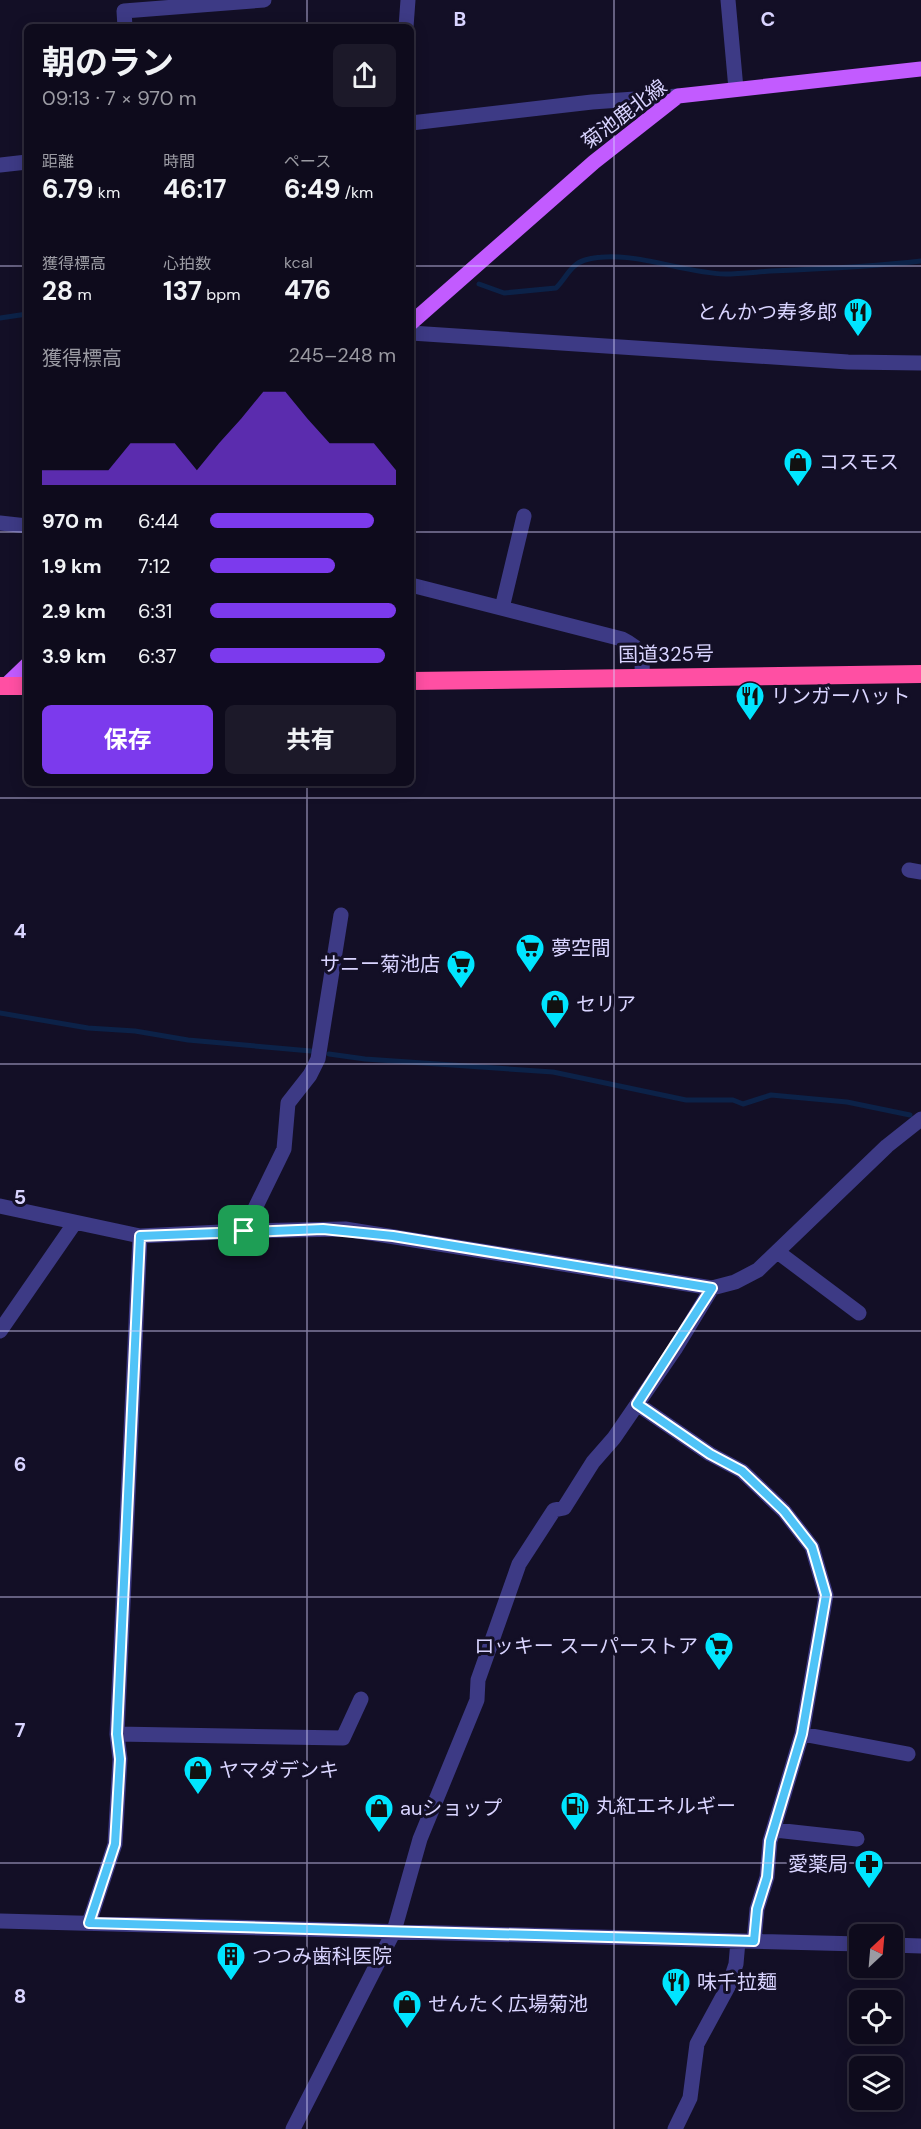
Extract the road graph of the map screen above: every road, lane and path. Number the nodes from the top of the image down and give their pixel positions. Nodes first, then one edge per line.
1 (264, 0) edge
2 (408, 0) edge
3 (728, 0) edge
4 (125, 24) edge
5 (406, 24) edge
6 (921, 69) edge
7 (736, 90) junction
8 (678, 96) junction
9 (414, 123) edge
10 (24, 162) edge
11 (0, 165) edge
12 (414, 320) edge
13 (414, 333) edge
14 (921, 363) edge
15 (524, 516) dead end
16 (0, 523) edge
17 (24, 526) edge
18 (414, 586) edge
19 (502, 608) junction
20 (24, 668) edge
21 (921, 674) edge
22 (642, 676) junction
23 (414, 681) edge
24 (24, 686) edge
25 (2, 687) edge
26 (341, 915) dead end
27 (921, 1119) edge
28 (0, 1206) edge
29 (74, 1224) junction
30 (244, 1231) junction
31 (140, 1236) junction
32 (778, 1252) junction
33 (712, 1288) junction
34 (859, 1313) dead end
35 (0, 1331) edge
36 (637, 1404) junction
37 (361, 1699) dead end
38 (117, 1734) junction
39 (802, 1734) junction
40 (908, 1754) dead end
41 (775, 1830) junction
42 (857, 1839) dead end
43 (0, 1921) edge
44 (89, 1923) junction
45 (394, 1931) junction
46 (738, 1941) junction
47 (754, 1941) junction
48 (849, 1944) edge
49 (903, 1945) edge
50 (921, 1946) edge
51 (293, 2129) edge
52 (675, 2129) edge

1 - 4 street
2 - 5 street
3 - 7 street
6 - 7 main road, 菊池鹿北線
7 - 8 main road, 菊池鹿北線
8 - 9 street
8 - 12 main road, 菊池鹿北線
10 - 11 street
13 - 14 street
15 - 19 street
16 - 17 street
18 - 19 street
19 - 22 street
20 - 25 main road
21 - 22 highway, 国道325号
22 - 23 highway, 国道325号
24 - 25 highway
26 - 30 street
27 - 32 street
28 - 29 street
29 - 31 street
29 - 35 street
30 - 31 street
30 - 33 street
31 - 38 street
32 - 33 street
32 - 34 street
33 - 36 street
36 - 39 street
36 - 45 street
37 - 38 street
38 - 44 street
39 - 40 street
39 - 41 street
41 - 42 street
41 - 47 street
43 - 44 street
44 - 45 street
45 - 46 street
45 - 51 street
46 - 47 street
46 - 52 street
47 - 48 street
49 - 50 street

